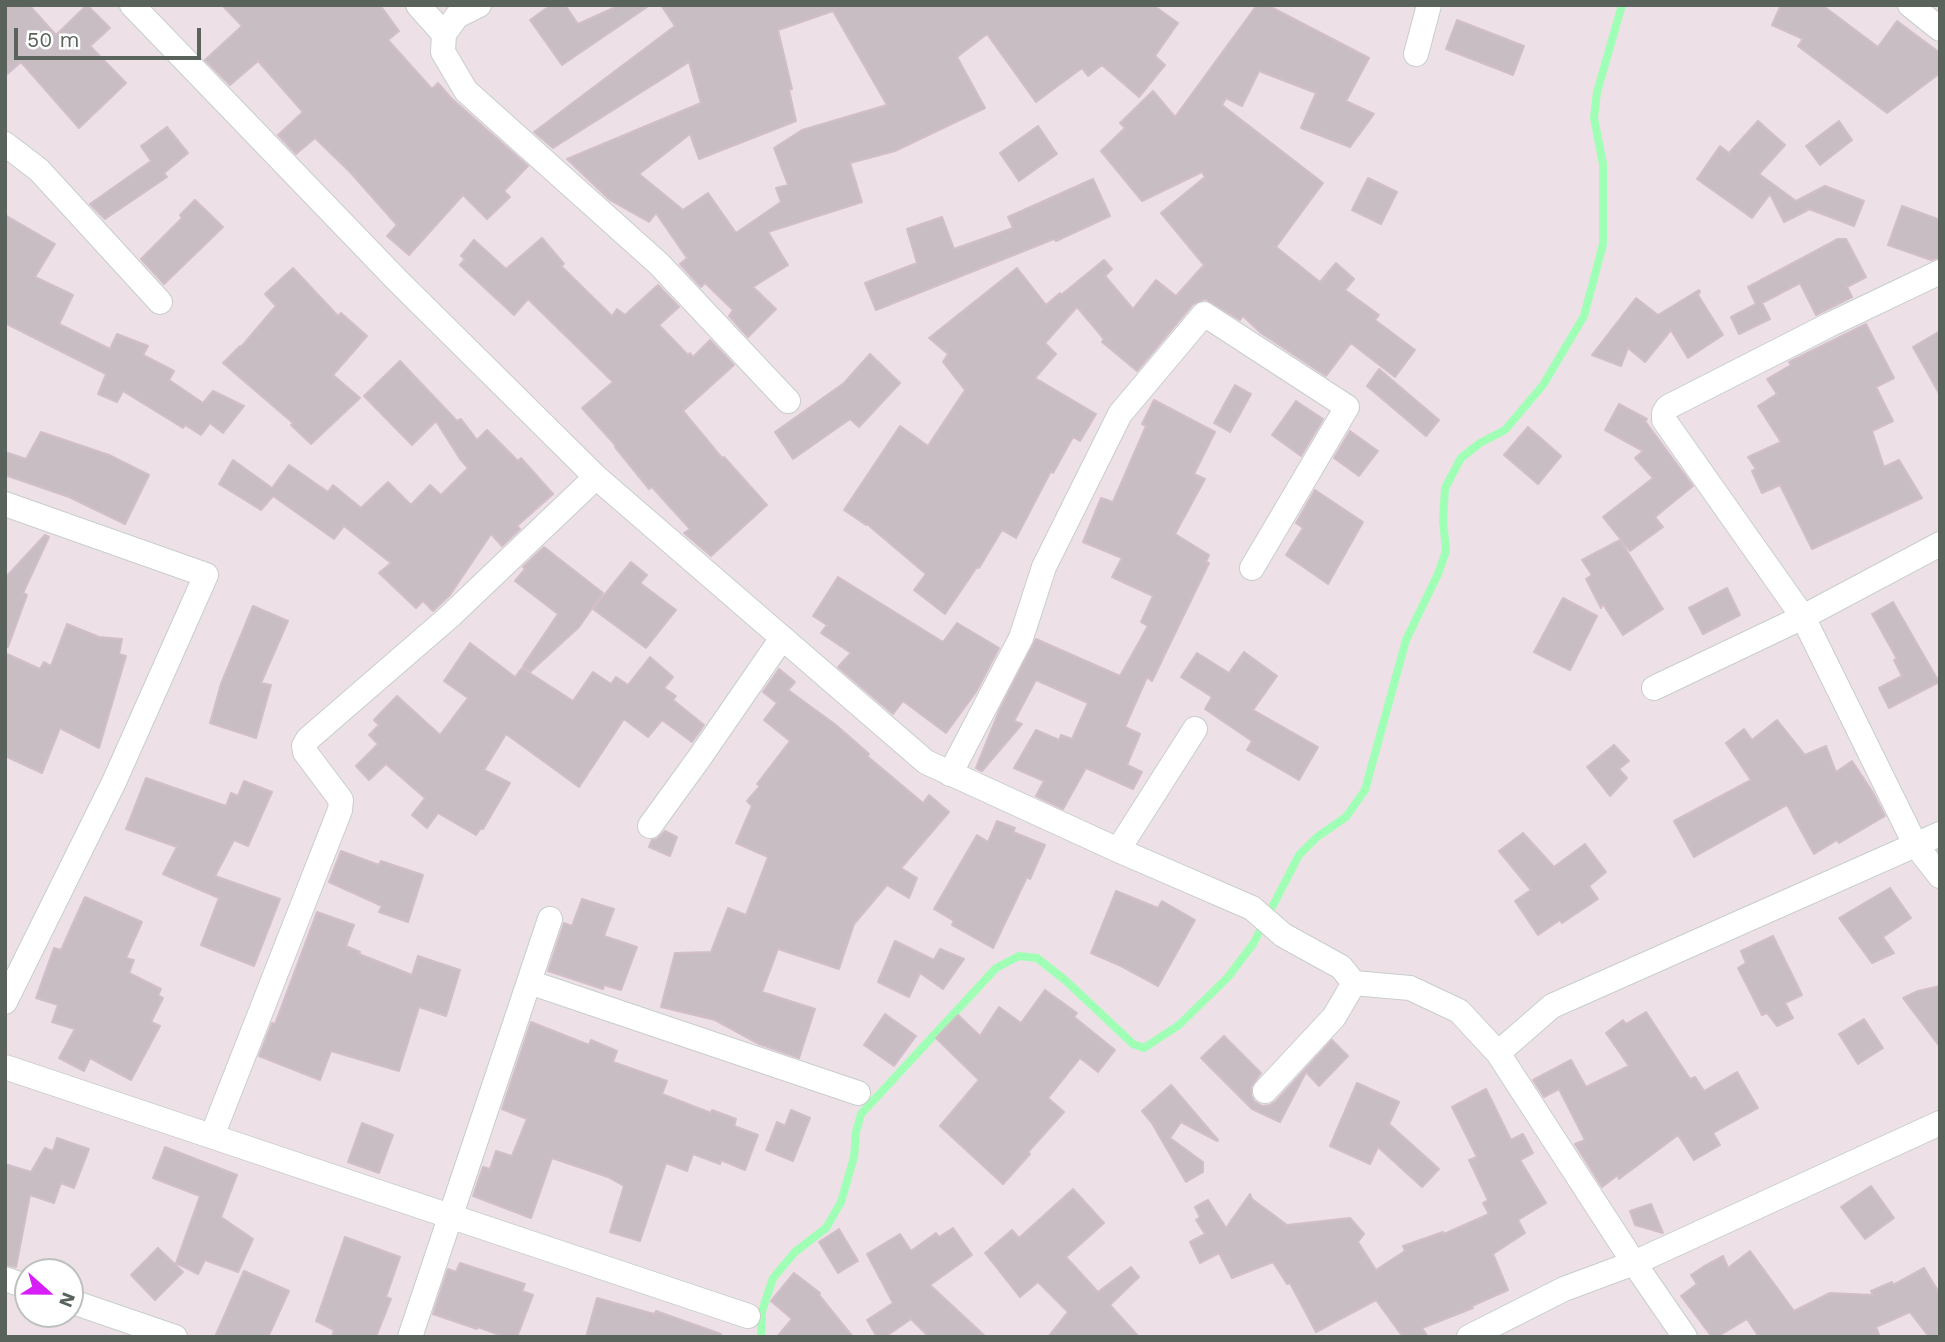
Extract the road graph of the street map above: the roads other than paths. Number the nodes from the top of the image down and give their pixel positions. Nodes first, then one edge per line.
1 (132, 5) edge
2 (418, 5) edge
3 (479, 5) edge
4 (1429, 5) edge
5 (1910, 5) edge
6 (1940, 29) edge
7 (444, 34) junction
8 (1416, 54) dead end
9 (5, 144) edge
10 (1940, 272) edge
11 (160, 302) dead end
12 (789, 401) dead end
13 (596, 477) junction
14 (5, 504) edge
15 (1940, 544) edge
16 (1252, 568) dead end
17 (1803, 617) junction
18 (782, 638) junction
19 (1654, 688) dead end
20 (1195, 729) dead end
21 (950, 775) junction
22 (650, 826) dead end
23 (1940, 834) edge
24 (1915, 844) junction
25 (1118, 850) junction
26 (1940, 876) edge
27 (550, 919) dead end
28 (528, 982) junction
29 (1354, 983) junction
30 (5, 1002) edge
31 (1499, 1053) junction
32 (5, 1066) edge
33 (1265, 1091) dead end
34 (858, 1093) dead end
35 (1940, 1123) edge
36 (212, 1136) junction
37 (450, 1216) junction
38 (1634, 1263) junction
39 (84, 1306) edge
40 (748, 1316) dead end
41 (175, 1337) edge
42 (410, 1337) edge
43 (1469, 1337) edge
44 (1685, 1337) edge

1 - 13 street
2 - 7 street
3 - 7 street
4 - 8 street
5 - 6 street
7 - 12 street
9 - 11 street
10 - 17 street
13 - 18 street
13 - 36 street
14 - 30 street
15 - 17 street
16 - 21 street
17 - 19 street
17 - 24 street
18 - 21 street
18 - 22 street
20 - 25 street
21 - 25 street
23 - 24 street
24 - 26 street
24 - 31 street
25 - 29 street
27 - 28 street
28 - 34 street
28 - 37 street
29 - 31 street
29 - 33 street
31 - 38 street
32 - 36 street
35 - 38 street
36 - 37 street
37 - 40 street
37 - 42 street
38 - 43 street
38 - 44 street
39 - 41 street

